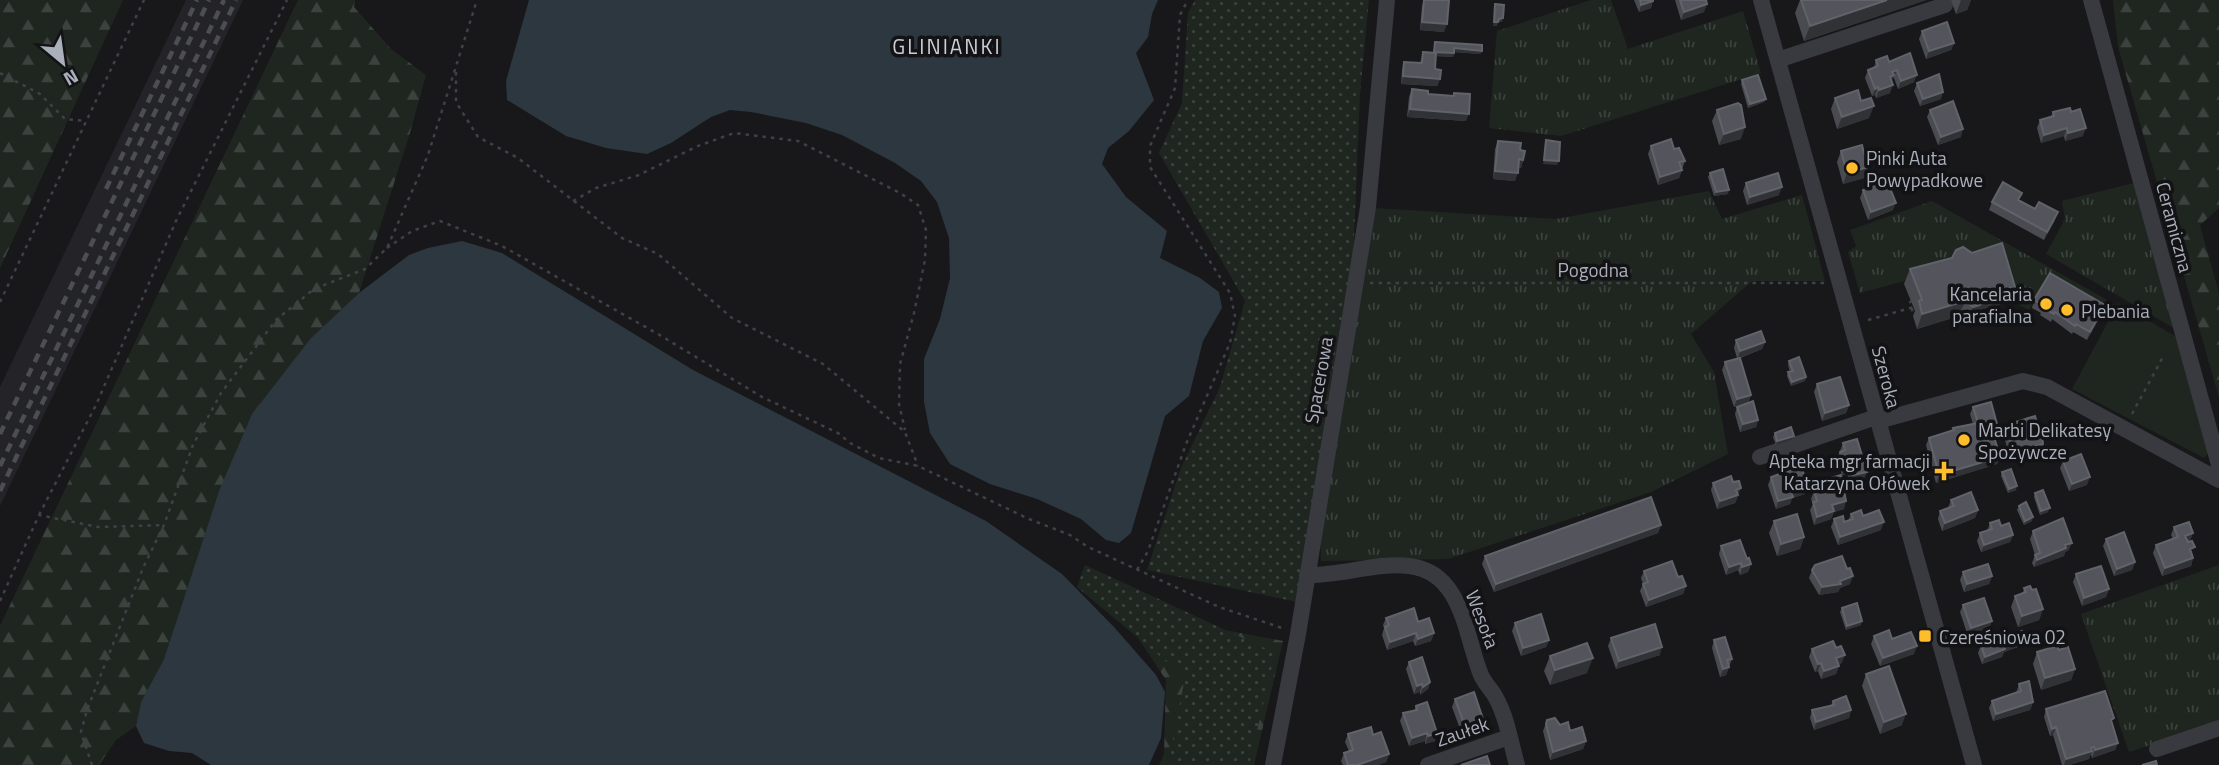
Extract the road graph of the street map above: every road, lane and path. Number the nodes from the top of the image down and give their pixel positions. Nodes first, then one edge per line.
1 (144, 0) edge
2 (287, 0) edge
3 (477, 0) edge
4 (1188, 0) edge
5 (1387, 0) edge
6 (1761, 0) edge
7 (2091, 0) edge
8 (1945, 5) dead end
9 (1778, 61) junction
10 (456, 66) junction
11 (0, 73) edge
12 (86, 121) junction
13 (573, 201) junction
14 (387, 248) junction
15 (1356, 283) junction
16 (1829, 284) dead end
17 (1912, 301) dead end
18 (0, 302) edge
19 (1913, 307) junction
20 (1915, 312) dead end
21 (1861, 322) dead end
22 (2164, 355) dead end
23 (1877, 419) junction
24 (2124, 429) junction
25 (905, 432) junction
26 (1760, 457) dead end
27 (2219, 465) edge
28 (918, 466) junction
29 (2219, 480) edge
30 (39, 515) junction
31 (164, 525) junction
32 (1137, 570) junction
33 (1307, 575) junction
34 (0, 601) edge
35 (1298, 634) junction
36 (2219, 728) edge
37 (1509, 737) junction
38 (2157, 749) dead end
39 (92, 765) edge
40 (1273, 765) edge
41 (1428, 765) edge
42 (1517, 765) edge
43 (1973, 765) edge

1 - 12 path
2 - 30 path
3 - 10 path
4 - 32 path
5 - 15 street, Spacerowa
6 - 9 street, Szeroka
7 - 27 street, Ceramiczna
8 - 9 street
9 - 23 street, Szeroka
10 - 13 path
10 - 14 path
11 - 12 path
12 - 18 path
13 - 25 path
13 - 25 path
14 - 28 path
14 - 31 path
15 - 16 path, Pogodna
15 - 33 street, Spacerowa
17 - 19 path
19 - 20 path
19 - 21 path
22 - 24 path
23 - 24 street
23 - 26 street
23 - 43 street, Szeroka
24 - 29 street
25 - 28 path
28 - 32 path
30 - 31 path
30 - 34 path
31 - 39 path
32 - 35 path
33 - 35 street, Spacerowa
33 - 37 street, Wesoła
35 - 40 street, Spacerowa
36 - 38 street
37 - 41 street, Zaułek
37 - 42 street, Wesoła

